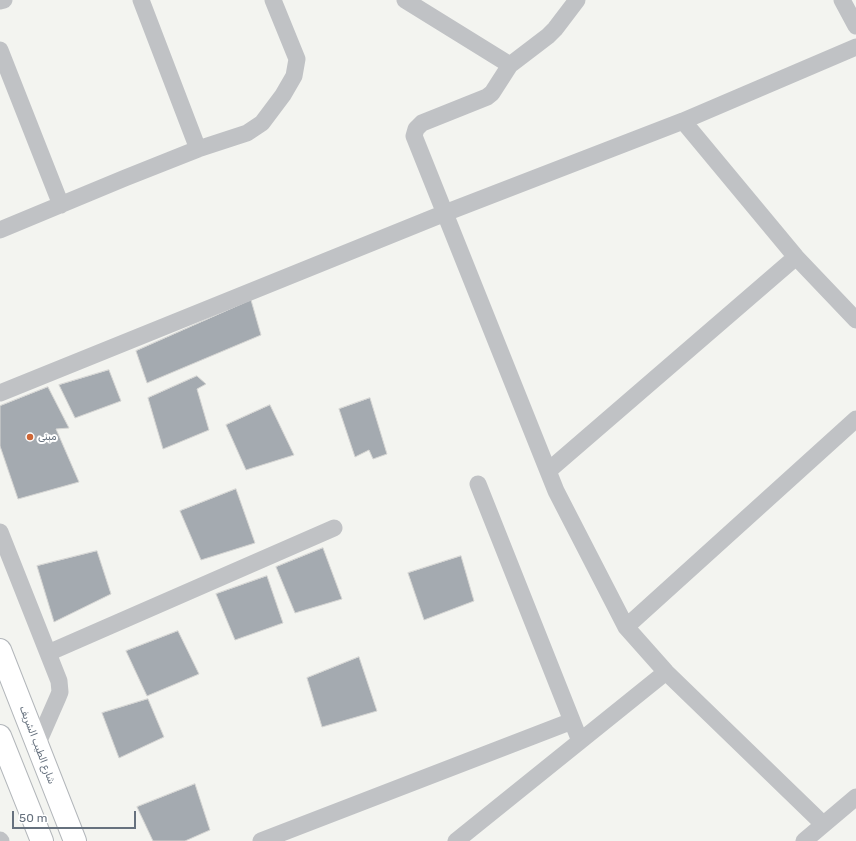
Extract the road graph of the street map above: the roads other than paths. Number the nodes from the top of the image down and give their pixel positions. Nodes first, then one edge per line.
1 (4, 0) edge
2 (141, 0) edge
3 (273, 0) edge
4 (577, 0) edge
5 (842, 0) edge
6 (0, 2) edge
7 (413, 2) edge
8 (856, 26) edge
9 (856, 47) edge
10 (0, 50) edge
11 (510, 65) junction
12 (683, 121) junction
13 (198, 150) junction
14 (62, 205) junction
15 (445, 213) junction
16 (0, 230) edge
17 (796, 257) junction
18 (856, 320) edge
19 (0, 393) edge
20 (856, 419) edge
21 (548, 471) junction
22 (478, 484) dead end
23 (334, 528) dead end
24 (0, 532) edge
25 (626, 627) junction
26 (0, 650) edge
27 (48, 653) junction
28 (666, 672) junction
29 (572, 721) junction
30 (0, 736) edge
31 (580, 741) junction
32 (37, 745) junction
33 (856, 797) edge
34 (823, 824) junction
35 (42, 841) edge
36 (75, 841) edge
37 (261, 841) edge
38 (456, 841) edge
39 (804, 841) edge

1 - 6 street
2 - 13 street
3 - 13 street
4 - 11 street
5 - 8 street
7 - 11 street
9 - 12 street
10 - 14 street
11 - 15 street
12 - 15 street
12 - 17 street
13 - 14 street
14 - 16 street
15 - 19 street
15 - 21 street
17 - 18 street
17 - 21 street
20 - 25 street
21 - 25 street
22 - 29 street
23 - 27 street
24 - 27 street
25 - 28 street
26 - 32 main road, شارع الطيب الشريف
27 - 32 street
28 - 31 street
28 - 34 street
29 - 31 street
29 - 37 street
30 - 35 main road
31 - 38 street
32 - 36 main road, شارع الطيب الشريف
33 - 34 street
34 - 39 street

